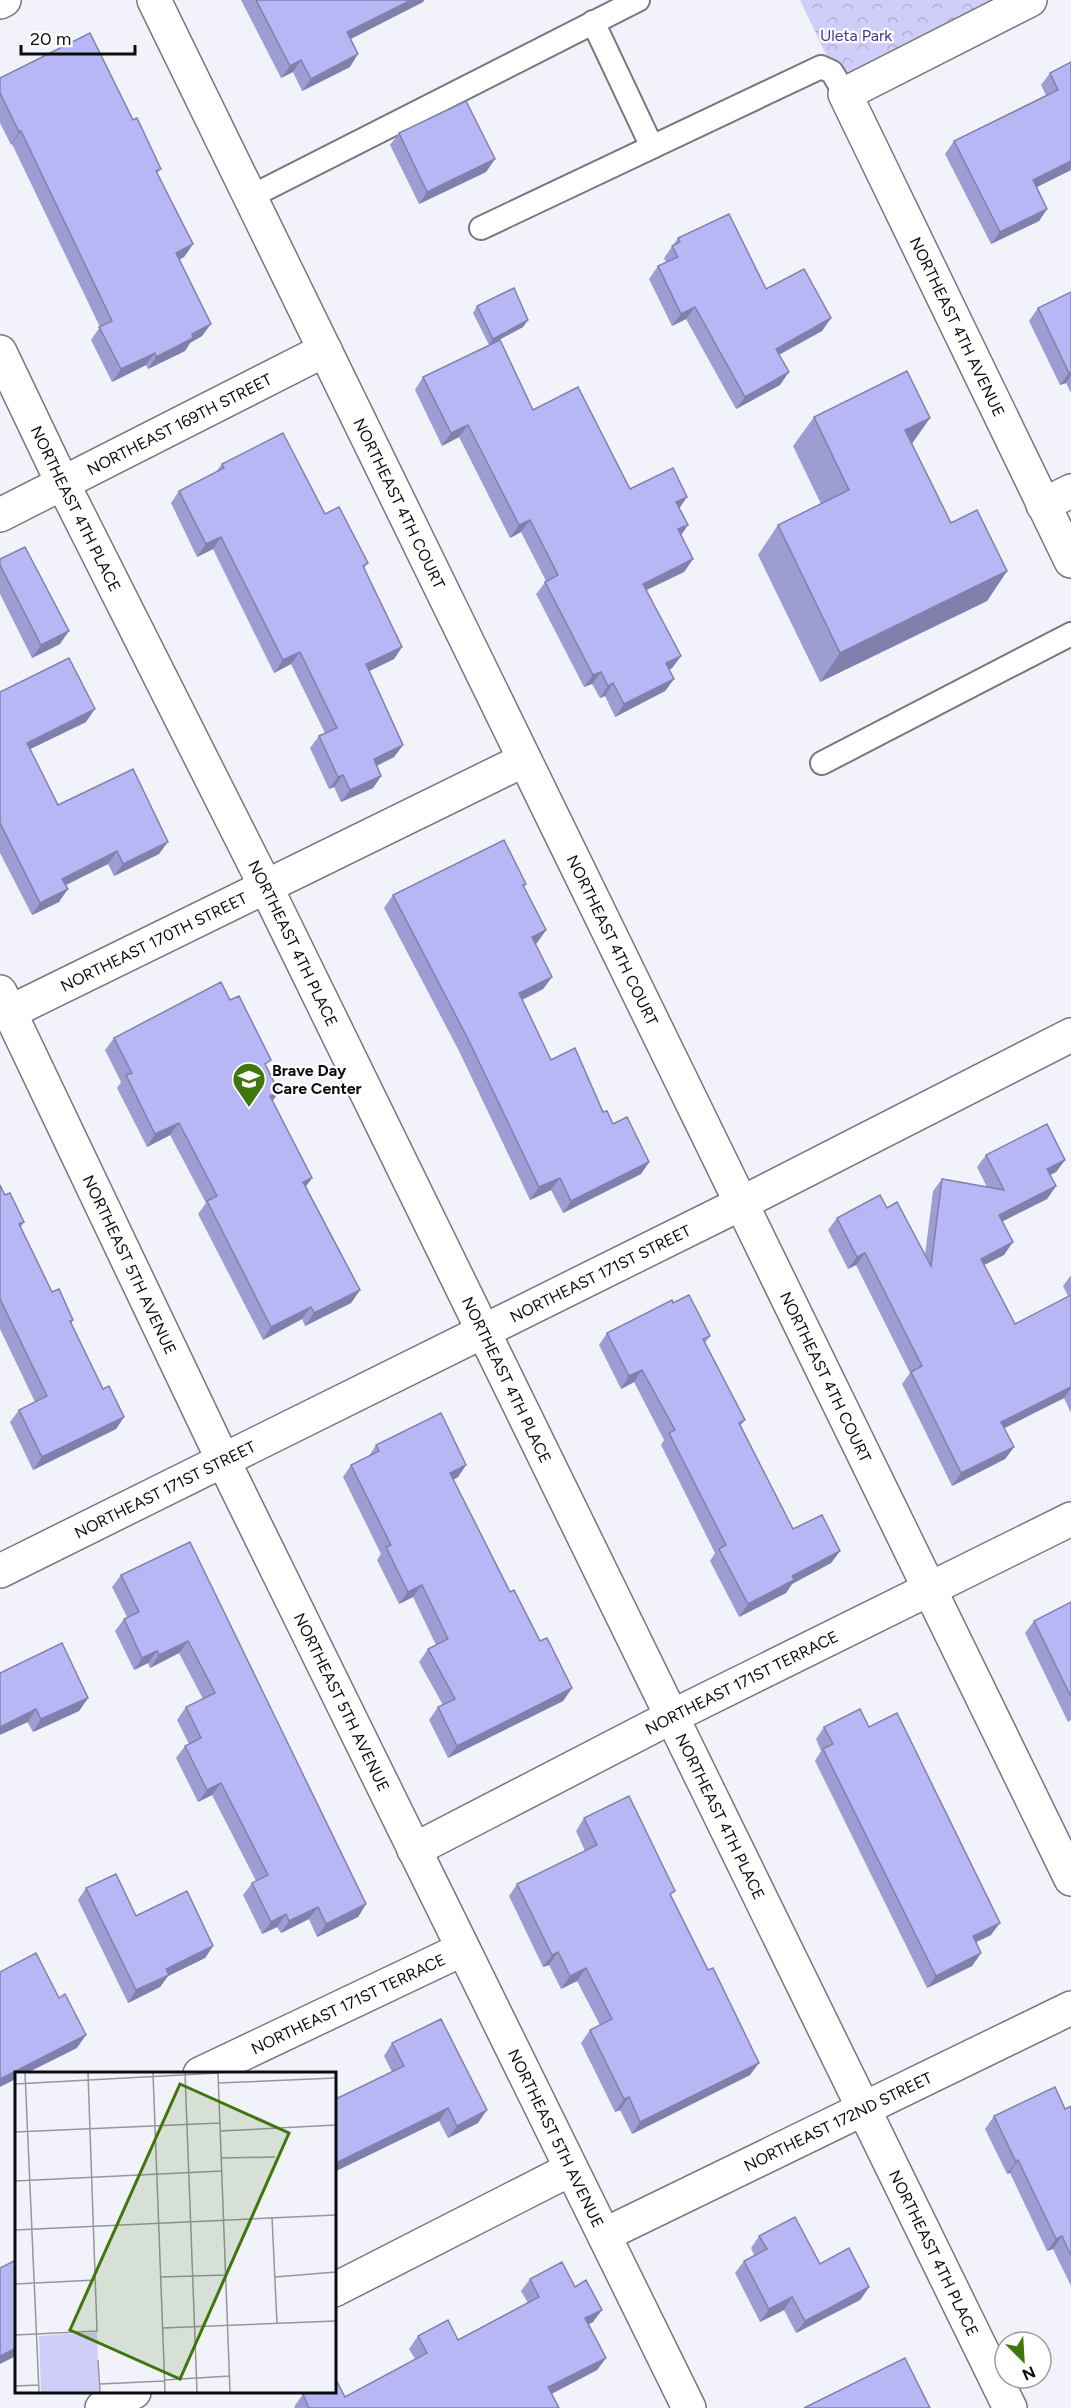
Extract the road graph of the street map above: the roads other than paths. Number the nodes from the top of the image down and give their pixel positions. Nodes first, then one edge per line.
1 (4, 0) edge
2 (154, 0) edge
3 (638, 0) edge
4 (1030, 0) edge
5 (0, 2) edge
6 (593, 22) junction
7 (845, 94) junction
8 (652, 147) junction
9 (250, 197) junction
10 (481, 228) dead end
11 (325, 350) junction
12 (0, 352) edge
13 (63, 484) junction
14 (1057, 498) edge
15 (0, 515) edge
16 (1071, 561) edge
17 (1071, 634) edge
18 (524, 760) junction
19 (822, 763) dead end
20 (266, 887) junction
21 (5, 1002) edge
22 (1071, 1035) edge
23 (740, 1204) junction
24 (482, 1332) junction
25 (223, 1460) junction
26 (1071, 1519) edge
27 (0, 1571) edge
28 (930, 1589) junction
29 (673, 1716) junction
30 (414, 1850) junction
31 (1071, 1879) edge
32 (463, 1949) junction
33 (1071, 2008) edge
34 (202, 2072) edge
35 (865, 2110) junction
36 (571, 2169) junction
37 (603, 2235) junction
38 (336, 2289) edge
39 (130, 2393) edge
40 (102, 2408) edge
41 (689, 2408) edge
42 (1010, 2408) edge

1 - 5 street
2 - 9 street, NORTHEAST 4TH COURT
3 - 6 lane
4 - 7 street
6 - 8 lane
6 - 9 lane
7 - 8 lane
7 - 14 street, NORTHEAST 4TH AVENUE
8 - 10 lane
9 - 11 street, NORTHEAST 4TH COURT
11 - 13 street, NORTHEAST 169TH STREET
11 - 18 street, NORTHEAST 4TH COURT
12 - 13 street, NORTHEAST 4TH PLACE
13 - 15 street, NORTHEAST 169TH STREET
13 - 20 street, NORTHEAST 4TH PLACE
14 - 16 street, NORTHEAST 4TH AVENUE
17 - 19 lane
18 - 20 street, NORTHEAST 170TH STREET
18 - 23 street, NORTHEAST 4TH COURT
20 - 21 street, NORTHEAST 170TH STREET
20 - 24 street, NORTHEAST 4TH PLACE
21 - 25 street, NORTHEAST 5TH AVENUE
22 - 23 street, NORTHEAST 171ST STREET
23 - 24 street, NORTHEAST 171ST STREET
23 - 28 street, NORTHEAST 4TH COURT
24 - 25 street, NORTHEAST 171ST STREET
24 - 29 street, NORTHEAST 4TH PLACE
25 - 27 street, NORTHEAST 171ST STREET
25 - 30 street, NORTHEAST 5TH AVENUE
26 - 28 street, NORTHEAST 171ST TERRACE
28 - 29 street, NORTHEAST 171ST TERRACE
28 - 31 street, NORTHEAST 4TH COURT
29 - 30 street, NORTHEAST 171ST TERRACE
29 - 35 street, NORTHEAST 4TH PLACE
30 - 32 street, NORTHEAST 5TH AVENUE
32 - 34 street, NORTHEAST 171ST TERRACE
32 - 36 street, NORTHEAST 5TH AVENUE
33 - 35 street, NORTHEAST 172ND STREET
35 - 37 street, NORTHEAST 172ND STREET
35 - 42 street, NORTHEAST 4TH PLACE
36 - 37 street, NORTHEAST 5TH AVENUE
36 - 38 street
37 - 41 street, NORTHEAST 5TH AVENUE
39 - 40 street

